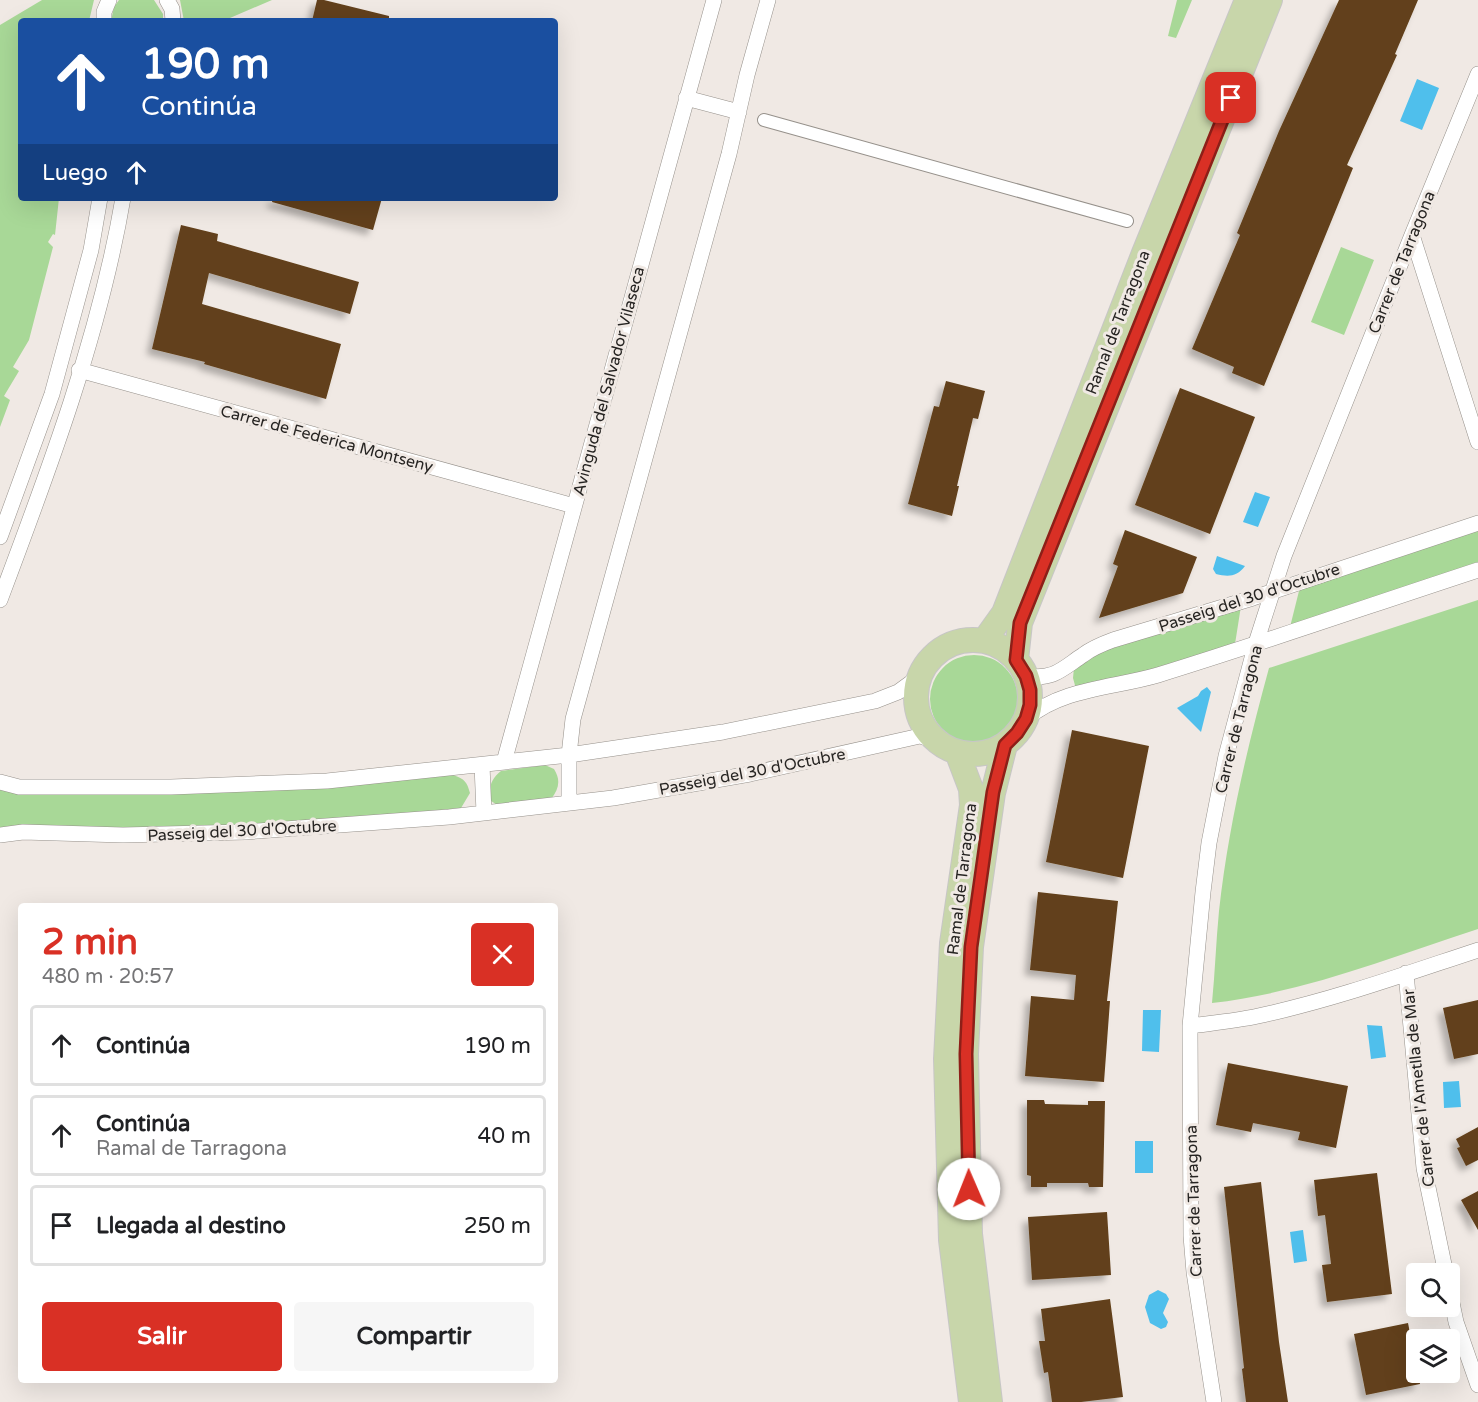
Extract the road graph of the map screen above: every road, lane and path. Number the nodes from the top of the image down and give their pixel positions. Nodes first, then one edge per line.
1 (109, 0) edge
2 (167, 0) edge
3 (714, 0) edge
4 (768, 0) edge
5 (1247, 0) edge
6 (1270, 0) edge
7 (1281, 0) edge
8 (104, 18) edge
9 (173, 18) edge
10 (1247, 57) junction
11 (1478, 74) edge
12 (687, 98) junction
13 (739, 112) junction
14 (764, 120) dead end
15 (99, 201) edge
16 (122, 201) edge
17 (1127, 221) dead end
18 (1412, 235) junction
19 (80, 370) junction
20 (1478, 441) edge
21 (574, 506) junction
22 (1478, 523) edge
23 (0, 537) edge
24 (1478, 570) edge
25 (1272, 590) junction
26 (0, 600) edge
27 (984, 641) junction
28 (1256, 642) junction
29 (1021, 668) junction
30 (920, 676) junction
31 (1026, 719) junction
32 (935, 740) junction
33 (1005, 745) junction
34 (957, 752) junction
35 (570, 755) junction
36 (504, 762) junction
37 (482, 765) junction
38 (0, 782) edge
39 (569, 803) junction
40 (484, 813) junction
41 (0, 835) edge
42 (1478, 950) edge
43 (1406, 973) junction
44 (1190, 1026) junction
45 (1444, 1263) edge
46 (1455, 1317) edge
47 (1478, 1385) edge
48 (971, 1402) edge
49 (990, 1402) edge
50 (1214, 1402) edge

1 - 8 street
2 - 9 street
3 - 12 street, Avinguda del Salvador Vilaseca
4 - 13 street
5 - 27 main road, Ramal de Tarragona
6 - 10 main road, Ramal de Tarragona
7 - 10 main road
10 - 29 main road, Ramal de Tarragona
11 - 18 street, Carrer de Tarragona
12 - 13 street
12 - 21 street, Avinguda del Salvador Vilaseca
13 - 35 street
14 - 17 street
15 - 23 street
16 - 19 street
18 - 20 street
18 - 25 street, Carrer de Tarragona
19 - 21 street, Carrer de Federica Montseny
19 - 26 street
21 - 36 street, Avinguda del Salvador Vilaseca
22 - 25 street, Passeig del 30 d'Octubre
24 - 28 street
25 - 28 street, Carrer de Tarragona
25 - 29 street, Passeig del 30 d'Octubre
27 - 29 main road
27 - 30 main road
28 - 31 street
28 - 44 street, Carrer de Tarragona
29 - 31 main road
30 - 32 main road
30 - 35 street
31 - 33 main road
32 - 34 main road
32 - 39 street, Passeig del 30 d'Octubre
33 - 34 main road
33 - 49 main road, Ramal de Tarragona
34 - 48 main road, Ramal de Tarragona
35 - 36 street
35 - 39 street
36 - 37 street
37 - 38 street
37 - 40 street
39 - 40 street, Passeig del 30 d'Octubre
40 - 41 street, Passeig del 30 d'Octubre
42 - 43 street
43 - 44 street
43 - 45 street, Carrer de l'Ametlla de Mar
44 - 50 street, Carrer de Tarragona
46 - 47 street

